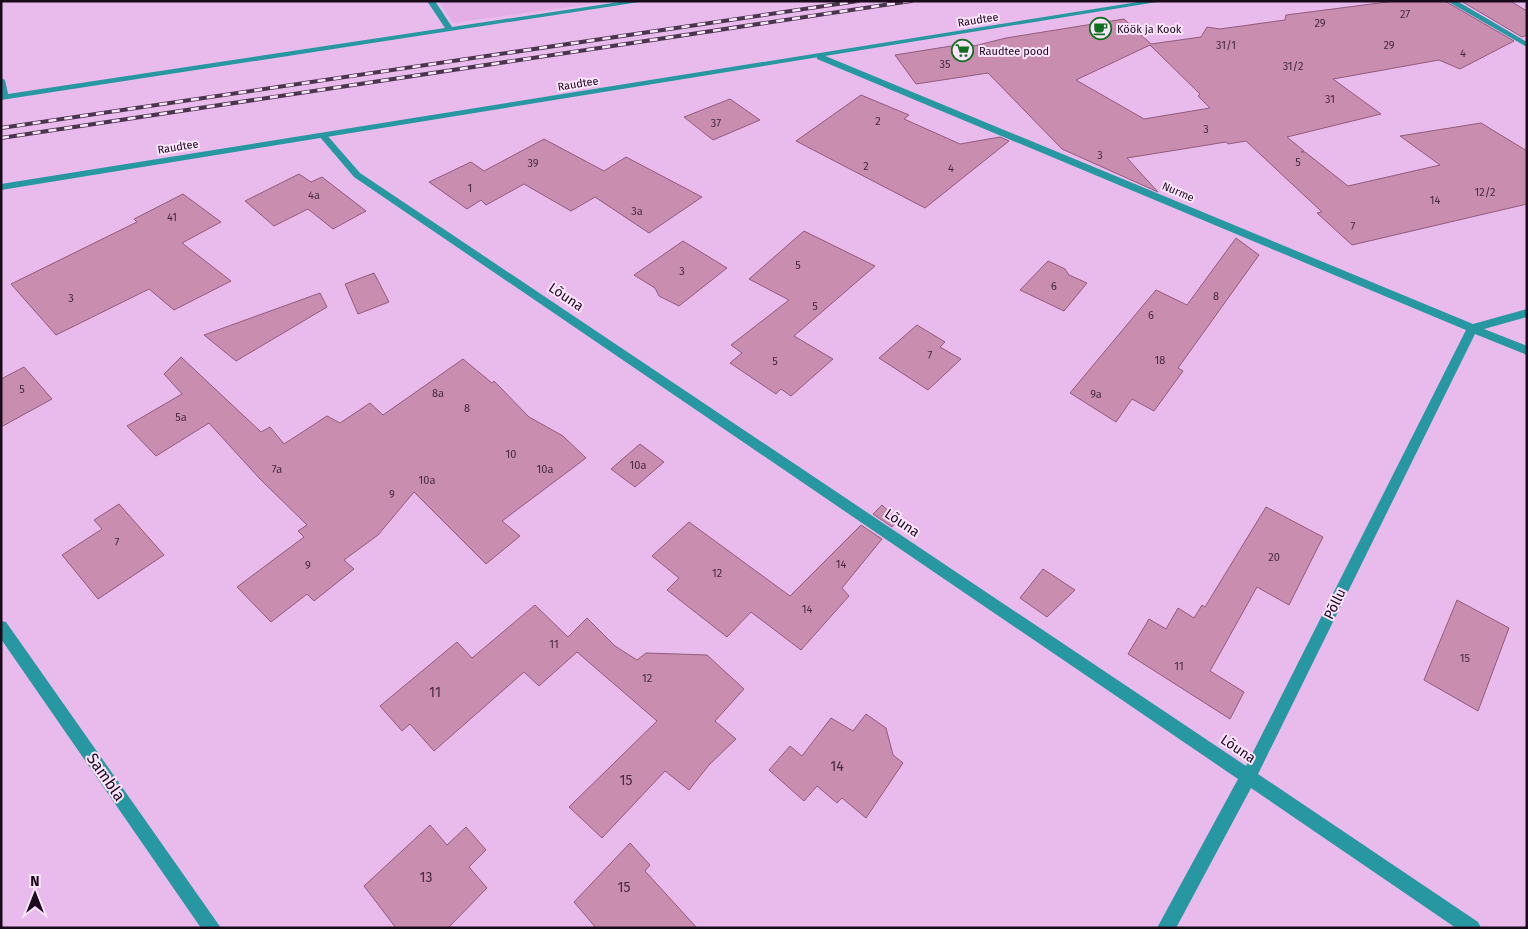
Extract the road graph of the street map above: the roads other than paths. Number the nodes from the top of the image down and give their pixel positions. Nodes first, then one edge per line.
1 (431, 1) edge
2 (642, 1) edge
3 (1159, 1) edge
4 (1451, 1) edge
5 (450, 30) junction
6 (1527, 45) edge
7 (820, 57) junction
8 (1, 80) edge
9 (3, 98) edge
10 (324, 136) junction
11 (1, 187) edge
12 (1527, 314) edge
13 (1472, 328) junction
14 (1527, 351) edge
15 (1, 627) edge
16 (1250, 776) junction
17 (212, 928) edge
18 (1166, 928) edge
19 (1472, 928) edge

1 - 5 street
2 - 5 street
3 - 7 street, Raudtee
4 - 6 street
5 - 9 street
7 - 10 street, Raudtee
7 - 13 street, Nurme
8 - 9 street
10 - 11 street, Raudtee
10 - 16 street, Lõuna
12 - 13 street
13 - 14 street, Nurme
13 - 16 street, Põllu
15 - 17 street, Sambla
16 - 18 street, Põllu
16 - 19 street, Lõuna

